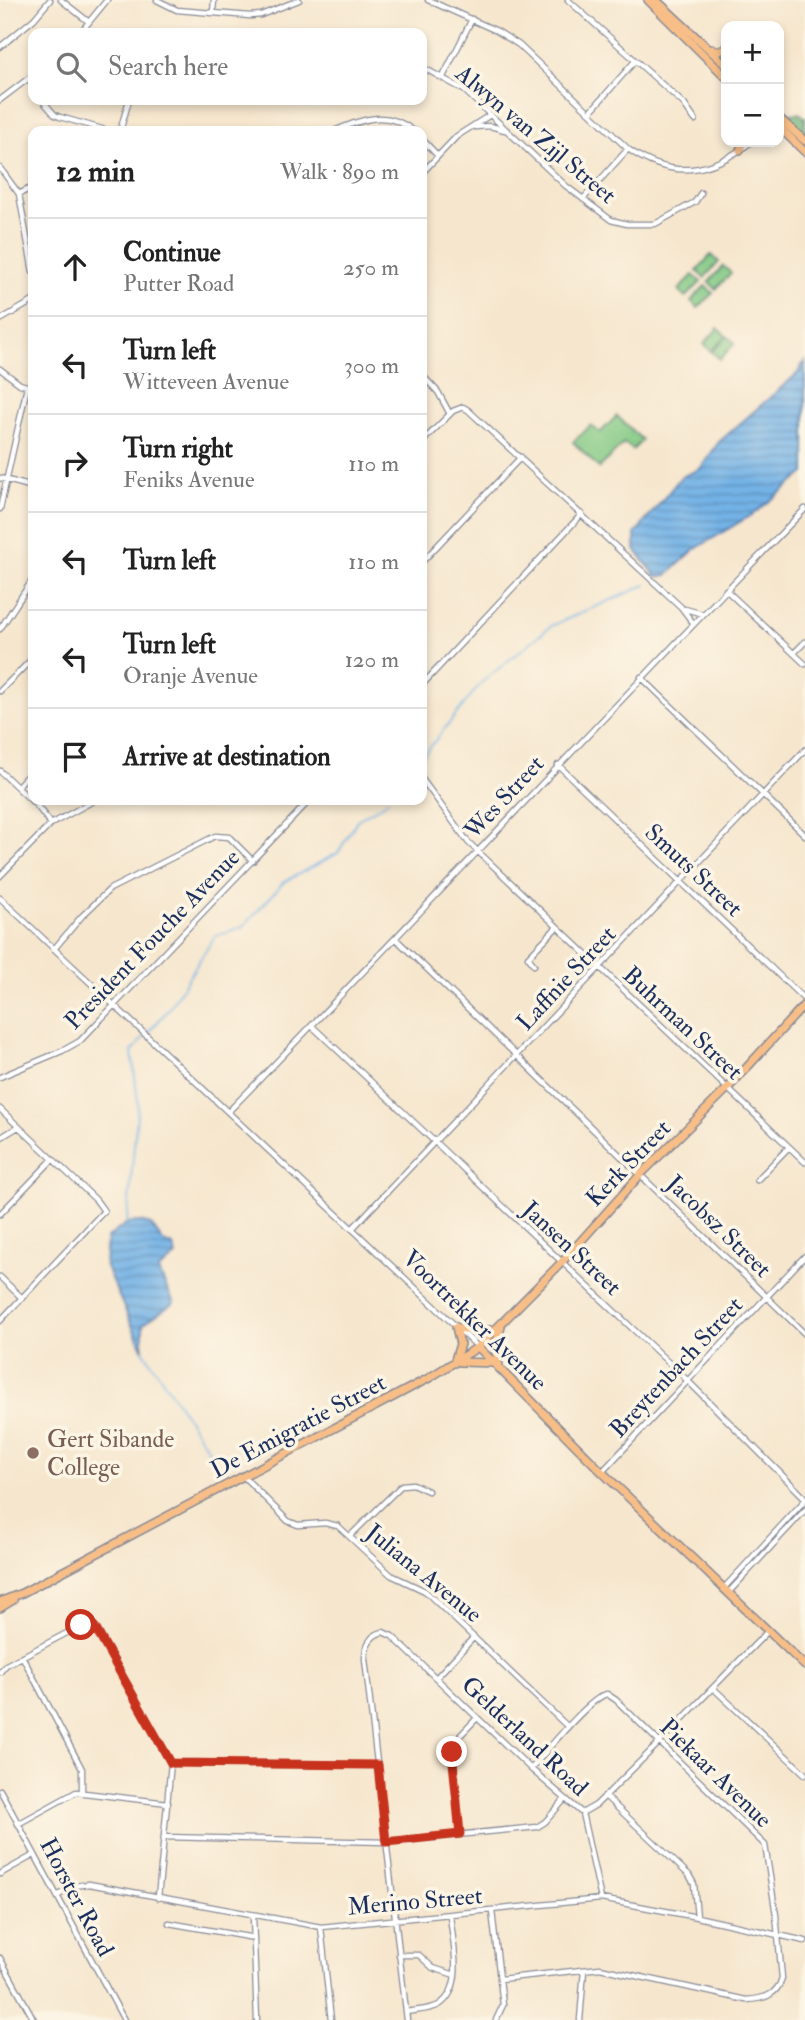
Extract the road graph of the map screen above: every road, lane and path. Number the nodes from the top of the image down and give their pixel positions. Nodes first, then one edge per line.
1 (50, 0) edge
2 (61, 0) edge
3 (107, 0) edge
4 (157, 0) edge
5 (214, 0) edge
6 (299, 0) edge
7 (428, 0) edge
8 (568, 0) edge
9 (648, 0) edge
10 (656, 0) edge
11 (213, 13) junction
12 (472, 19) junction
13 (89, 22) junction
14 (84, 28) edge
15 (0, 47) edge
16 (708, 47) junction
17 (721, 50) edge
18 (721, 60) edge
19 (635, 61) junction
20 (427, 69) edge
21 (717, 69) junction
22 (721, 73) edge
23 (443, 77) junction
24 (28, 79) edge
25 (725, 84) edge
26 (0, 100) edge
27 (46, 105) edge
28 (128, 105) edge
29 (590, 112) junction
30 (490, 115) junction
31 (695, 120) dead end
32 (784, 122) edge
33 (91, 126) edge
34 (121, 126) edge
35 (348, 126) edge
36 (405, 126) edge
37 (474, 127) junction
38 (506, 130) junction
39 (784, 134) edge
40 (805, 141) edge
41 (427, 144) edge
42 (741, 147) edge
43 (744, 147) edge
44 (628, 149) junction
45 (740, 150) junction
46 (805, 152) edge
47 (438, 156) junction
48 (0, 168) edge
49 (427, 168) edge
50 (28, 190) edge
51 (701, 193) dead end
52 (19, 194) junction
53 (583, 198) junction
54 (28, 244) edge
55 (28, 304) edge
56 (0, 320) edge
57 (0, 369) edge
58 (427, 380) edge
59 (27, 387) joint
60 (450, 414) junction
61 (427, 437) edge
62 (521, 457) junction
63 (3, 478) edge
64 (28, 485) edge
65 (0, 509) edge
66 (805, 509) edge
67 (582, 514) junction
68 (427, 557) edge
69 (28, 587) edge
70 (726, 590) junction
71 (681, 607) junction
72 (703, 614) junction
73 (693, 623) junction
74 (0, 629) edge
75 (805, 642) edge
76 (794, 653) junction
77 (28, 663) edge
78 (805, 664) edge
79 (641, 677) junction
80 (427, 680) edge
81 (0, 691) edge
82 (805, 750) edge
83 (558, 765) junction
84 (0, 771) edge
85 (28, 775) edge
86 (427, 786) edge
87 (17, 787) junction
88 (762, 794) junction
89 (28, 797) edge
90 (86, 805) edge
91 (305, 805) edge
92 (37, 806) edge
93 (51, 824) junction
94 (805, 835) edge
95 (478, 850) junction
96 (253, 861) junction
97 (0, 876) edge
98 (680, 881) junction
99 (0, 898) edge
100 (557, 927) junction
101 (396, 939) junction
102 (54, 950) junction
103 (534, 965) dead end
104 (599, 969) junction
105 (805, 1002) edge
106 (114, 1007) junction
107 (312, 1026) junction
108 (518, 1055) junction
109 (0, 1077) edge
110 (728, 1088) junction
111 (0, 1109) edge
112 (229, 1111) junction
113 (18, 1127) junction
114 (0, 1138) edge
115 (435, 1143) junction
116 (789, 1147) junction
117 (52, 1160) junction
118 (805, 1162) edge
119 (641, 1174) junction
120 (757, 1180) dead end
121 (0, 1213) edge
122 (352, 1228) junction
123 (805, 1256) edge
124 (562, 1262) junction
125 (0, 1277) edge
126 (766, 1296) junction
127 (22, 1298) junction
128 (0, 1321) edge
129 (456, 1326) junction
130 (500, 1326) junction
131 (805, 1334) edge
132 (478, 1348) junction
133 (455, 1363) junction
134 (494, 1363) junction
135 (500, 1370) junction
136 (687, 1380) junction
137 (602, 1472) junction
138 (244, 1477) junction
139 (428, 1491) dead end
140 (805, 1499) edge
141 (805, 1510) edge
142 (350, 1536) junction
143 (726, 1590) junction
144 (22, 1593) junction
145 (0, 1602) edge
146 (0, 1608) edge
147 (768, 1631) junction
148 (474, 1637) junction
149 (22, 1656) junction
150 (805, 1666) edge
151 (0, 1672) edge
152 (436, 1678) junction
153 (713, 1688) junction
154 (477, 1718) junction
155 (569, 1727) junction
156 (660, 1742) junction
157 (171, 1763) junction
158 (378, 1765) junction
159 (531, 1769) junction
160 (805, 1774) edge
161 (0, 1790) edge
162 (82, 1792) junction
163 (605, 1796) junction
164 (565, 1799) junction
165 (168, 1803) junction
166 (583, 1813) junction
167 (18, 1824) junction
168 (460, 1834) junction
169 (164, 1837) junction
170 (386, 1842) junction
171 (34, 1855) junction
172 (0, 1874) edge
173 (57, 1896) junction
174 (158, 1898) junction
175 (601, 1899) junction
176 (492, 1911) junction
177 (450, 1915) junction
178 (253, 1916) junction
179 (697, 1917) junction
180 (395, 1920) junction
181 (169, 1923) dead end
182 (321, 1927) junction
183 (778, 1934) junction
184 (254, 1938) junction
185 (805, 1941) edge
186 (399, 1955) junction
187 (0, 1958) edge
188 (584, 1970) junction
189 (455, 1975) junction
190 (500, 1979) junction
191 (406, 2012) junction
192 (34, 2020) edge
193 (124, 2020) edge
194 (257, 2020) edge
195 (331, 2020) edge
196 (407, 2020) edge
197 (496, 2020) edge
198 (580, 2020) edge

1 - 15 street
2 - 13 street
3 - 13 street
4 - 11 street
5 - 11 street
6 - 11 street
7 - 12 street
8 - 19 street
9 - 21 highway
10 - 16 highway
12 - 23 street
12 - 29 street
13 - 14 street
16 - 17 highway
16 - 18 highway
19 - 29 street
19 - 31 street
20 - 23 street, Alwyn van Zijl Street
21 - 22 highway
21 - 25 highway
23 - 30 street, Alwyn van Zijl Street
24 - 26 street
27 - 33 street
28 - 34 street
29 - 44 street
30 - 37 street
30 - 38 street, Alwyn van Zijl Street
32 - 40 highway
35 - 36 street
37 - 38 street
37 - 47 street
38 - 53 street, Alwyn van Zijl Street
39 - 46 highway
41 - 47 street
42 - 45 highway
43 - 45 street
44 - 45 street
44 - 53 street
47 - 49 street
48 - 52 street
50 - 52 street
51 - 53 street, Alwyn van Zijl Street
52 - 54 street
55 - 56 street
57 - 59 street
58 - 60 street
59 - 63 street
60 - 61 street
60 - 62 street
62 - 67 street
62 - 68 street
63 - 64 street
63 - 65 street
66 - 70 street, Wes Street
67 - 71 street
67 - 80 street
69 - 74 street
70 - 72 street, Wes Street
70 - 76 street
71 - 72 street
71 - 73 street
72 - 73 street, Wes Street
73 - 79 street, Wes Street
75 - 76 street
76 - 78 street
77 - 81 street
79 - 83 street, Wes Street
79 - 88 street
82 - 88 street, Laffnie Street
83 - 95 street, Wes Street
83 - 98 street, Smuts Street
84 - 87 street
85 - 87 street
86 - 95 street, Buhrman Street
87 - 89 street
88 - 94 street
88 - 98 street, Laffnie Street
90 - 93 street
91 - 96 street, President Fouche Avenue
92 - 93 street
93 - 97 street
95 - 100 street, Buhrman Street
95 - 101 street, Wes Street
96 - 102 street
96 - 106 street, President Fouche Avenue
98 - 104 street, Laffnie Street
98 - 105 street, Smuts Street
99 - 102 street, Voortrekker Avenue
100 - 103 street
100 - 104 street, Buhrman Street
101 - 107 street, Wes Street
101 - 108 street, Jacobsz Street
102 - 106 street, Voortrekker Avenue
104 - 108 street, Laffnie Street
104 - 110 street, Buhrman Street
105 - 110 highway, Kerk Street
106 - 109 street, President Fouche Avenue
106 - 112 street, Voortrekker Avenue
107 - 112 street, Wes Street
107 - 115 street, Jansen Street
108 - 115 street, Laffnie Street
108 - 119 street, Jacobsz Street
110 - 116 street, Buhrman Street
110 - 119 highway, Kerk Street
111 - 113 street
112 - 122 street, Voortrekker Avenue
113 - 114 street
113 - 117 street
115 - 122 street, Laffnie Street
115 - 124 street, Jansen Street
116 - 118 street, Buhrman Street
116 - 120 street
117 - 121 street
117 - 127 street
119 - 124 highway, Kerk Street
119 - 126 street, Jacobsz Street
122 - 129 street, Voortrekker Avenue
123 - 126 street, Breytenbach Street
124 - 130 highway, Kerk Street
124 - 136 street, Jansen Street
125 - 127 street
126 - 131 street, Jacobsz Street
126 - 136 street, Breytenbach Street
127 - 128 street
129 - 130 highway
129 - 132 street, Voortrekker Avenue
129 - 133 highway
130 - 132 highway, Kerk Street
130 - 135 highway
132 - 133 highway, De Emigratie Street
132 - 134 highway, Voortrekker Avenue
133 - 134 highway
133 - 138 highway, De Emigratie Street
134 - 135 highway, Voortrekker Avenue
135 - 137 highway, Voortrekker Avenue
136 - 137 street, Breytenbach Street
136 - 140 street, Jansen Street
137 - 143 highway, Voortrekker Avenue
138 - 142 street, Juliana Avenue
138 - 144 highway, De Emigratie Street
139 - 142 street
140 - 143 street
141 - 143 street
142 - 148 street, Juliana Avenue
143 - 147 highway, Voortrekker Avenue
144 - 145 highway, De Emigratie Street
144 - 146 highway, De Emigratie Street
147 - 150 highway, Voortrekker Avenue
147 - 153 street
148 - 152 street
148 - 155 street, Juliana Avenue
149 - 151 street
149 - 157 street
149 - 162 street
152 - 154 street, Gelderland Road
152 - 158 street, Gelderland Road
153 - 156 street
153 - 160 street
154 - 159 street, Gelderland Road
154 - 168 street
155 - 156 street, Piekaar Avenue
155 - 159 street
156 - 163 street
156 - 183 street, Piekaar Avenue
157 - 158 street
157 - 165 street
158 - 170 street
159 - 164 street, Gelderland Road
161 - 167 street, Horster Road
162 - 165 street
162 - 167 street
163 - 166 street
163 - 179 street
164 - 166 street, Gelderland Road
164 - 168 street
165 - 169 street
166 - 175 street, Gelderland Road
167 - 171 street, Horster Road
168 - 170 street
169 - 170 street
169 - 174 street
170 - 180 street
171 - 172 street
171 - 173 street, Horster Road
173 - 174 street, Merino Street
173 - 193 street, Horster Road
174 - 178 street, Merino Street
175 - 176 street, Merino Street
175 - 179 street, Merino Street
176 - 177 street, Merino Street
176 - 190 street
177 - 180 street, Merino Street
177 - 189 street
178 - 182 street, Merino Street
178 - 184 street
179 - 183 street, Merino Street
180 - 182 street, Merino Street
180 - 186 street
181 - 184 street
182 - 195 street
183 - 185 street, Merino Street
183 - 188 street, Piekaar Avenue
184 - 194 street
186 - 189 street
186 - 191 street
187 - 192 street
188 - 190 street
188 - 198 street
189 - 191 street
190 - 197 street
191 - 196 street

